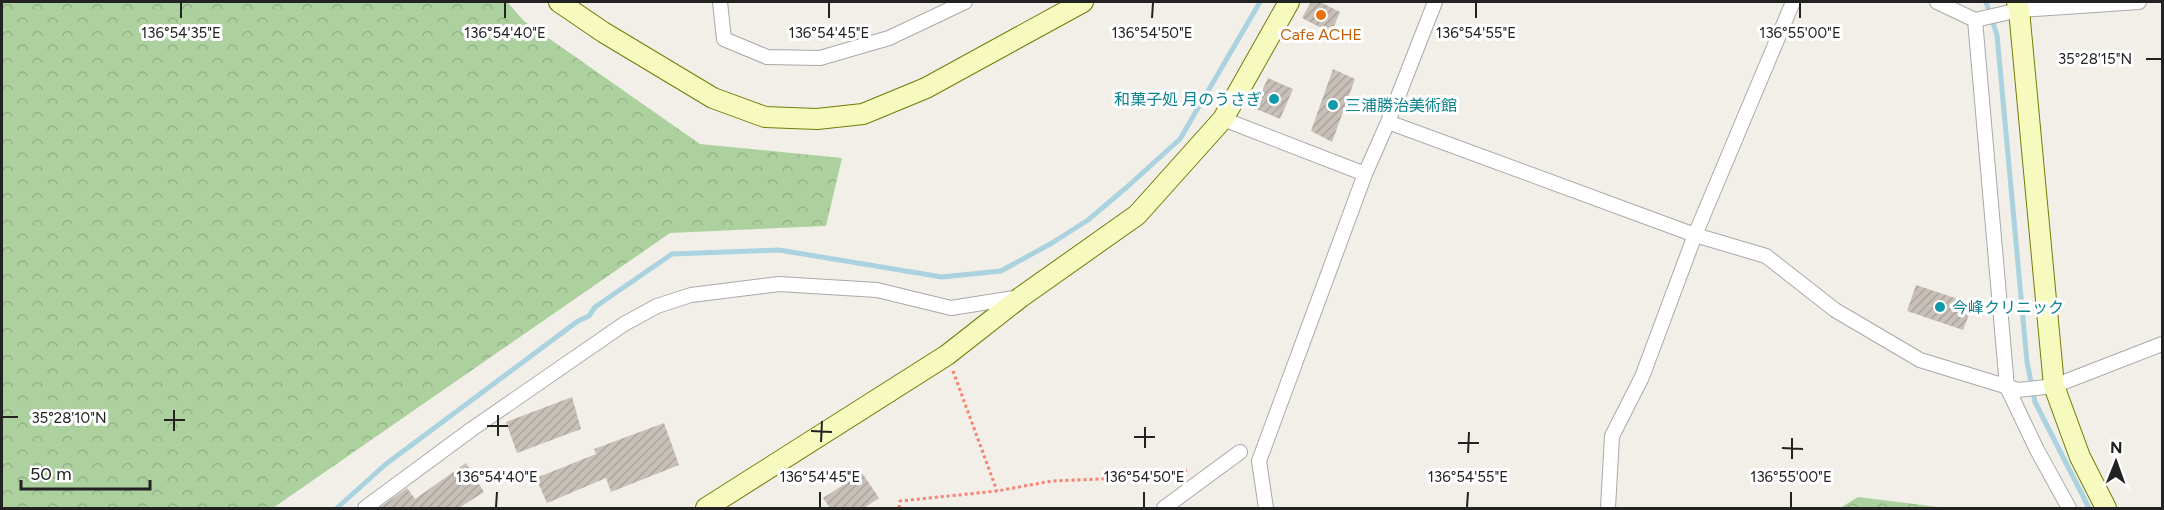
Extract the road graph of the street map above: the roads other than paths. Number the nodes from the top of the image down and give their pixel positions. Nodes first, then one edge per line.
1 (559, 2) edge
2 (720, 2) edge
3 (965, 2) edge
4 (1083, 2) edge
5 (1289, 2) edge
6 (1435, 2) edge
7 (1793, 2) edge
8 (1937, 2) edge
9 (2139, 2) edge
10 (2018, 6) edge
11 (1975, 20) junction
12 (1223, 119) junction
13 (1388, 122) junction
14 (1365, 174) junction
15 (1695, 235) junction
16 (1021, 297) junction
17 (2163, 344) edge
18 (2054, 386) junction
19 (2012, 389) junction
20 (1240, 452) dead end
21 (365, 508) edge
22 (706, 508) edge
23 (1164, 508) edge
24 (1266, 508) edge
25 (1608, 508) edge
26 (2069, 508) edge
27 (2106, 508) edge

1 - 4 street
2 - 3 street
5 - 12 street
6 - 13 street
7 - 15 street
8 - 11 street
9 - 10 street
10 - 11 street
10 - 18 street
11 - 19 street
12 - 14 street
12 - 16 street
13 - 14 street
13 - 15 street
14 - 24 street
15 - 19 street
15 - 25 street
16 - 21 street
16 - 22 street
17 - 18 street
18 - 19 street
18 - 27 street
19 - 26 street
20 - 23 street

